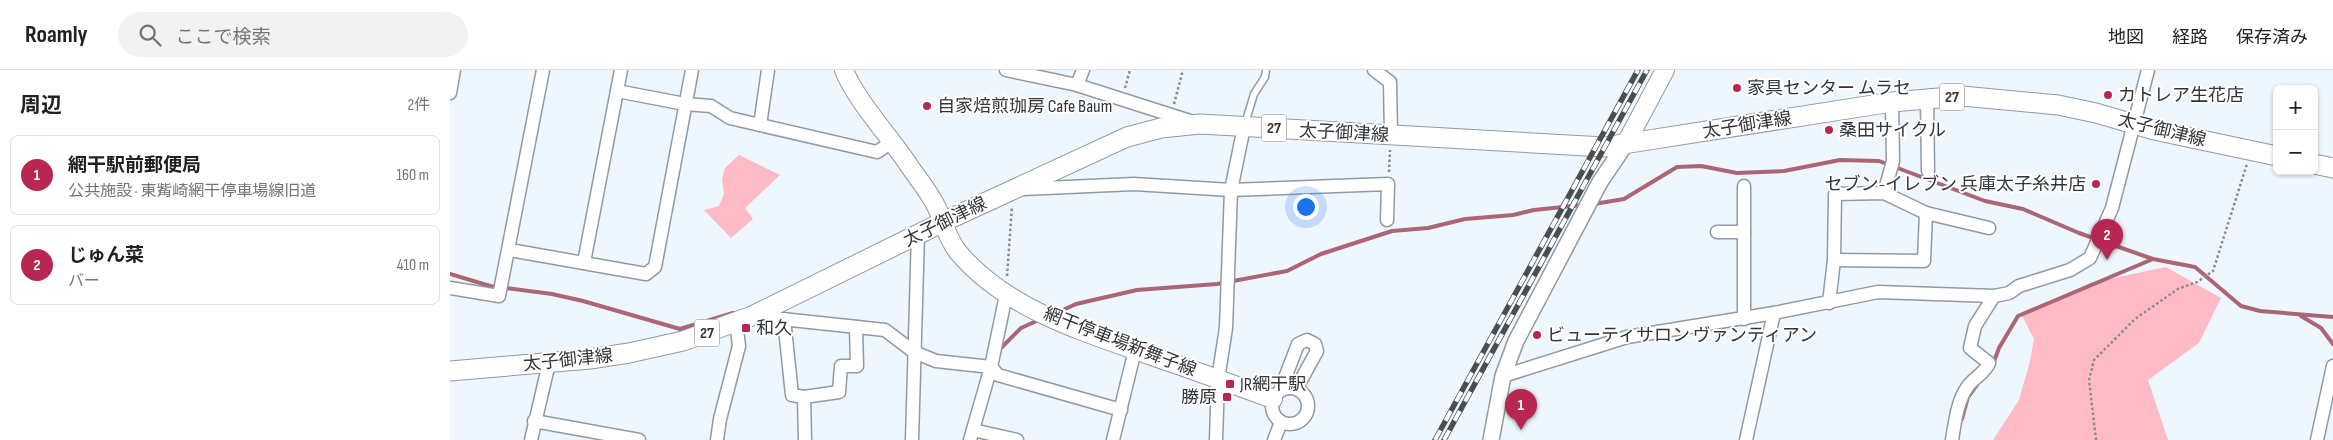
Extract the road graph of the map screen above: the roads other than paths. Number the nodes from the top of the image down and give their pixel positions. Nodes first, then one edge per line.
1 (454, 70) edge
2 (543, 70) edge
3 (621, 70) edge
4 (692, 70) edge
5 (768, 70) edge
6 (844, 70) edge
7 (1006, 70) edge
8 (1083, 70) edge
9 (1266, 70) edge
10 (1374, 70) edge
11 (1665, 70) edge
12 (2148, 70) edge
13 (1077, 85) junction
14 (617, 91) junction
15 (450, 93) edge
16 (1927, 98) junction
17 (1892, 102) junction
18 (685, 104) junction
19 (1200, 124) junction
20 (760, 125) junction
21 (2134, 125) junction
22 (1244, 127) junction
23 (1391, 135) junction
24 (893, 141) junction
25 (1625, 144) junction
26 (2273, 155) edge
27 (2318, 165) edge
28 (2333, 168) edge
29 (1928, 171) dead end
30 (1744, 186) dead end
31 (1013, 189) junction
32 (1231, 190) junction
33 (1884, 193) junction
34 (1926, 213) junction
35 (1387, 220) dead end
36 (943, 222) junction
37 (1988, 228) dead end
38 (1717, 232) dead end
39 (1744, 232) junction
40 (918, 234) junction
41 (510, 250) junction
42 (1834, 260) junction
43 (584, 262) junction
44 (450, 288) edge
45 (1006, 295) junction
46 (1994, 296) junction
47 (1829, 303) junction
48 (1774, 313) junction
49 (744, 319) junction
50 (784, 319) junction
51 (1744, 319) junction
52 (856, 327) junction
53 (1135, 350) junction
54 (914, 352) junction
55 (992, 360) junction
56 (549, 363) junction
57 (2333, 366) edge
58 (450, 371) edge
59 (1503, 376) junction
60 (1218, 379) junction
61 (1296, 389) junction
62 (1277, 395) junction
63 (804, 397) junction
64 (1121, 410) junction
65 (2328, 418) edge
66 (534, 421) junction
67 (1281, 422) junction
68 (972, 435) edge
69 (531, 440) edge
70 (639, 440) edge
71 (717, 440) edge
72 (805, 440) edge
73 (912, 440) edge
74 (1017, 440) edge
75 (1114, 440) edge
76 (1216, 440) edge
77 (1274, 440) edge
78 (1491, 440) edge
79 (1746, 440) edge
80 (1952, 440) edge
81 (2317, 440) edge

1 - 15 street
2 - 41 street
3 - 14 street
4 - 18 street
5 - 20 street
6 - 24 main road, 網干停車場新舞子線
7 - 13 street
8 - 13 street
9 - 22 lane
10 - 23 street
11 - 25 main road
12 - 21 street
13 - 19 street
14 - 18 street
14 - 43 street
16 - 17 main road, 太子御津線 / 27
16 - 21 main road, 太子御津線 / 27
16 - 29 street
17 - 25 main road, 太子御津線 / 27
17 - 33 street
18 - 20 street
18 - 43 street
19 - 22 main road, 太子御津線 / 27
19 - 31 main road, 太子御津線 / 27
20 - 24 street
21 - 26 main road, 太子御津線 / 27
21 - 46 street
22 - 23 main road, 太子御津線 / 27
22 - 32 street
23 - 25 main road, 太子御津線 / 27
24 - 36 main road, 網干停車場新舞子線
25 - 59 street
27 - 28 main road
30 - 39 street
31 - 32 street
31 - 36 main road, 太子御津線 / 27
32 - 35 street
32 - 60 street
33 - 34 street
33 - 42 street
34 - 37 street
34 - 42 street
36 - 40 main road, 太子御津線 / 27
36 - 45 main road, 網干停車場新舞子線
38 - 39 street
39 - 51 street
40 - 49 main road, 太子御津線 / 27
40 - 54 street
41 - 43 street
41 - 44 street
42 - 47 street
45 - 53 main road, 網干停車場新舞子線
45 - 55 street
46 - 47 street
46 - 80 street
47 - 48 street
48 - 51 street
48 - 79 street
49 - 50 street
49 - 56 main road, 太子御津線 / 27
49 - 71 street
50 - 52 street
50 - 63 street
51 - 59 street
52 - 54 street
52 - 63 street
53 - 60 main road, 網干停車場新舞子線
53 - 64 street
54 - 55 street
54 - 73 street
55 - 64 street
55 - 68 street
56 - 58 main road, 太子御津線 / 27
56 - 66 street
57 - 65 street
59 - 78 street
60 - 62 main road, 網干停車場新舞子線
60 - 76 street
61 - 62 street
61 - 62 street
61 - 67 street
62 - 67 street
63 - 72 street
64 - 75 street
65 - 81 street
66 - 69 street
66 - 70 street
67 - 77 street
68 - 74 street

